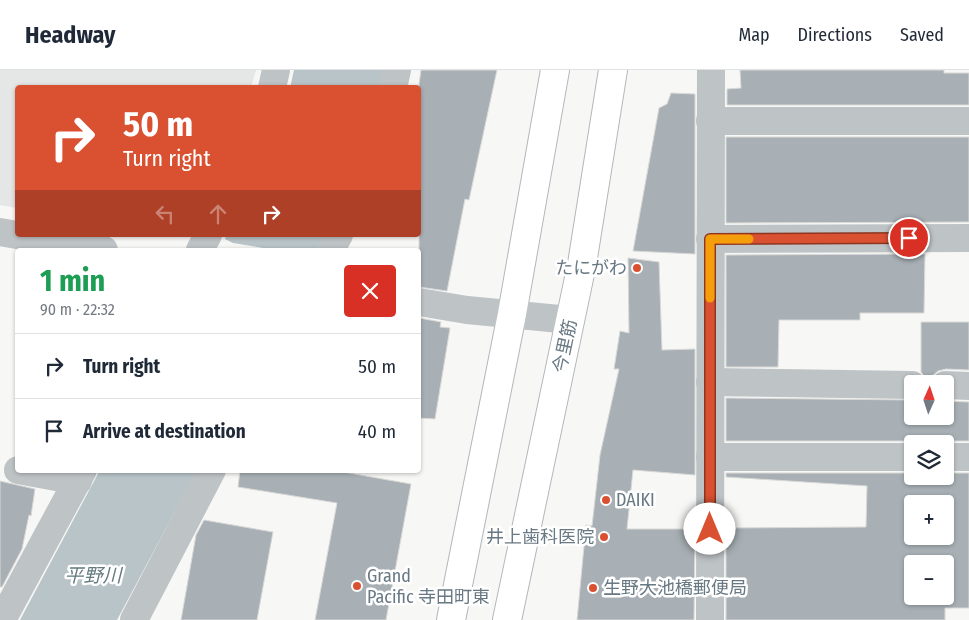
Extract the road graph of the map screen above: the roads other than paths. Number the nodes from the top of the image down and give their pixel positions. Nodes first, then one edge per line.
1 (276, 70) edge
2 (397, 70) edge
3 (555, 70) edge
4 (613, 70) edge
5 (711, 70) edge
6 (273, 85) edge
7 (394, 85) edge
8 (710, 121) junction
9 (969, 121) edge
10 (0, 232) edge
11 (15, 235) edge
12 (29, 237) edge
13 (969, 238) edge
14 (710, 239) junction
15 (92, 248) edge
16 (421, 302) edge
17 (512, 314) junction
18 (570, 320) junction
19 (710, 382) junction
20 (904, 385) edge
21 (954, 386) edge
22 (969, 386) edge
23 (710, 457) junction
24 (904, 457) edge
25 (954, 457) edge
26 (969, 458) edge
27 (0, 467) edge
28 (15, 470) edge
29 (55, 473) edge
30 (210, 473) edge
31 (80, 475) edge
32 (2, 620) edge
33 (134, 620) edge
34 (451, 620) edge
35 (507, 620) edge
36 (710, 620) edge

1 - 6 street
2 - 7 street
3 - 17 main road
4 - 18 main road, 今里筋
5 - 8 street
8 - 9 street
8 - 14 street
10 - 11 street
12 - 15 street
13 - 14 street
14 - 19 street
16 - 17 street
17 - 18 street
17 - 34 main road
18 - 35 main road, 今里筋
19 - 20 street
19 - 23 street
21 - 22 street
23 - 24 street
23 - 36 street
25 - 26 street
27 - 28 street
29 - 31 street
30 - 33 street
31 - 32 street

